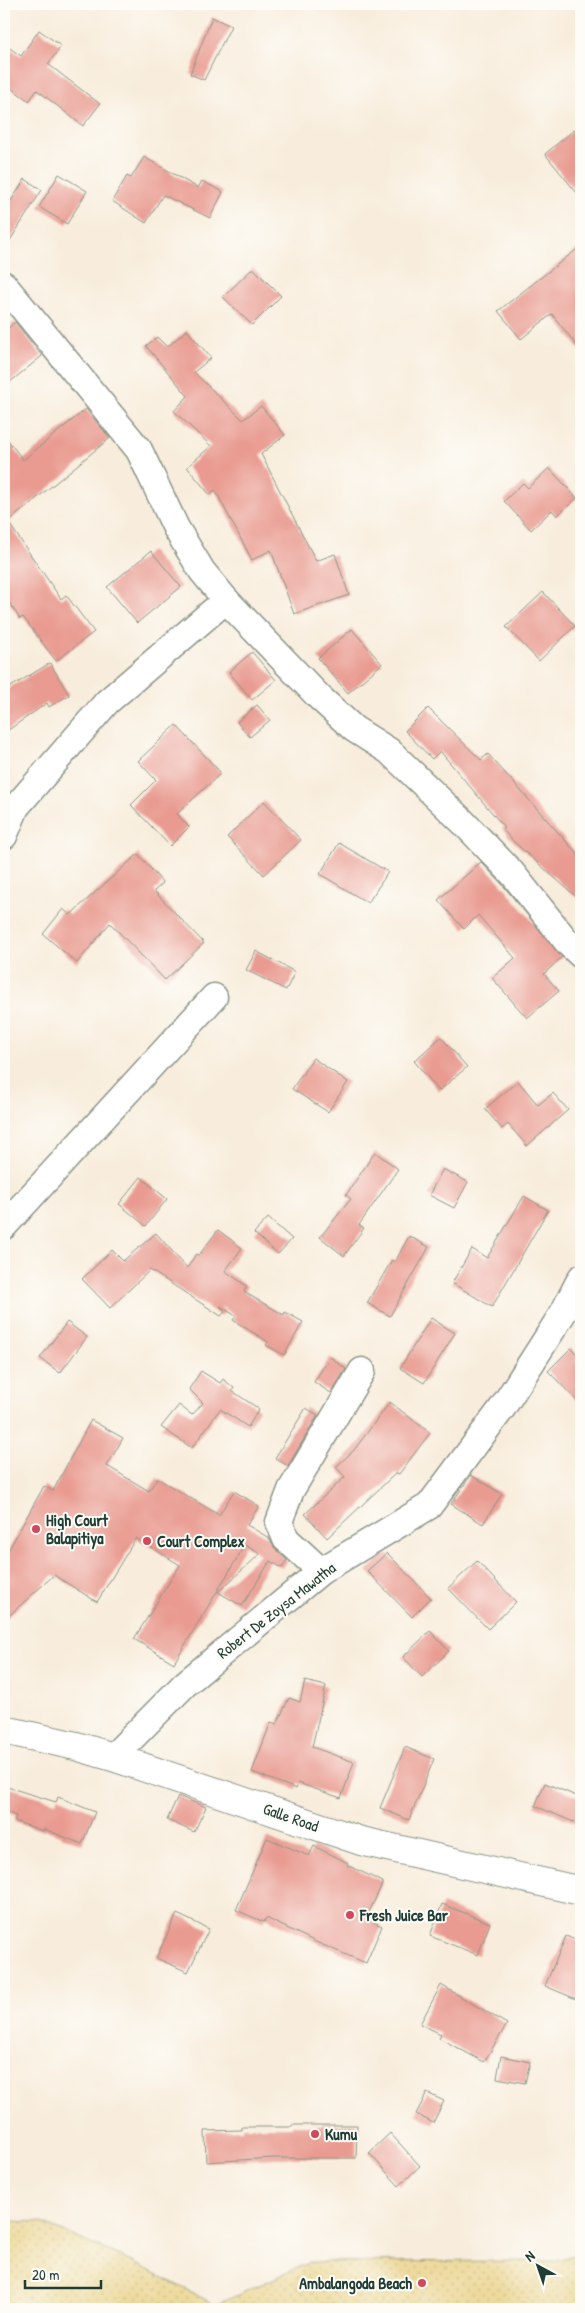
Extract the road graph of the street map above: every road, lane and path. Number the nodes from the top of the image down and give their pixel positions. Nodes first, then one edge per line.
1 (4, 285) edge
2 (226, 600) junction
3 (4, 836) edge
4 (581, 955) edge
5 (214, 997) dead end
6 (4, 1226) edge
7 (581, 1278) edge
8 (362, 1372) dead end
9 (321, 1571) junction
10 (4, 1730) edge
11 (113, 1756) junction
12 (581, 1891) edge

1 - 2 street
2 - 3 street
2 - 4 street
5 - 6 street
7 - 9 street, Robert De Zoysa Mawatha
8 - 9 street
9 - 11 street, Robert De Zoysa Mawatha
10 - 11 highway, Galle Road
11 - 12 highway, Galle Road

